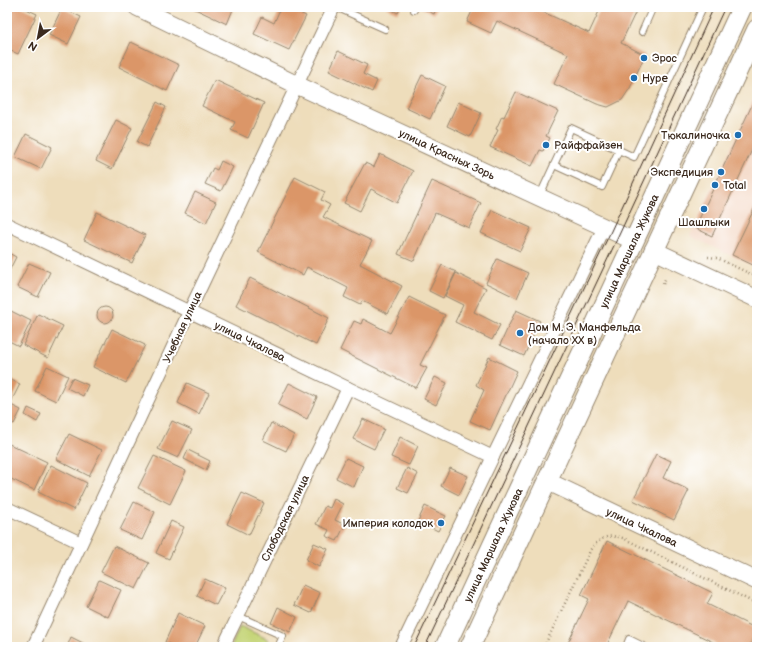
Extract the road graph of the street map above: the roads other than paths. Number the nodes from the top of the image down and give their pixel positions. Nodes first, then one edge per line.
1 (137, 7) edge
2 (335, 7) edge
3 (653, 7) edge
4 (704, 7) edge
5 (742, 7) edge
6 (386, 29) dead end
7 (757, 29) edge
8 (642, 32) dead end
9 (297, 85) junction
10 (619, 150) junction
11 (554, 165) junction
12 (539, 197) junction
13 (7, 224) edge
14 (604, 227) junction
15 (634, 242) junction
16 (653, 250) junction
17 (757, 299) edge
18 (189, 312) junction
19 (348, 388) junction
20 (493, 457) junction
21 (527, 472) junction
22 (548, 481) junction
23 (7, 508) edge
24 (81, 543) junction
25 (757, 581) edge
26 (238, 616) junction
27 (33, 647) edge
28 (223, 647) edge
29 (278, 647) edge
30 (401, 647) edge
31 (445, 647) edge
32 (470, 647) edge
33 (626, 647) edge
34 (645, 647) edge

1 - 9 main road, улица Красных Зорь
2 - 6 lane
2 - 9 street, Учебная улица
3 - 8 lane
4 - 10 lane
5 - 15 main road, улица Маршала Жукова
7 - 16 main road, улица Маршала Жукова
9 - 12 main road, улица Красных Зорь
9 - 18 street, Учебная улица
10 - 11 lane
10 - 11 lane
11 - 12 lane
12 - 14 main road, улица Красных Зорь
13 - 18 street, улица Чкалова
14 - 15 main road, улица Красных Зорь
14 - 20 street
15 - 16 main road, улица Красных Зорь
15 - 21 main road, улица Маршала Жукова
16 - 17 main road, улица Красных Зорь
16 - 22 main road, улица Маршала Жукова
18 - 19 street, улица Чкалова
18 - 24 street, Учебная улица
19 - 20 street, улица Чкалова
19 - 26 street, Слободская улица
20 - 30 street
21 - 22 main road, улица Чкалова
21 - 31 main road, улица Маршала Жукова
22 - 25 main road, улица Чкалова
22 - 32 main road, улица Маршала Жукова
23 - 24 street
24 - 27 street, Учебная улица
26 - 28 street, Слободская улица
26 - 29 lane
33 - 34 lane

